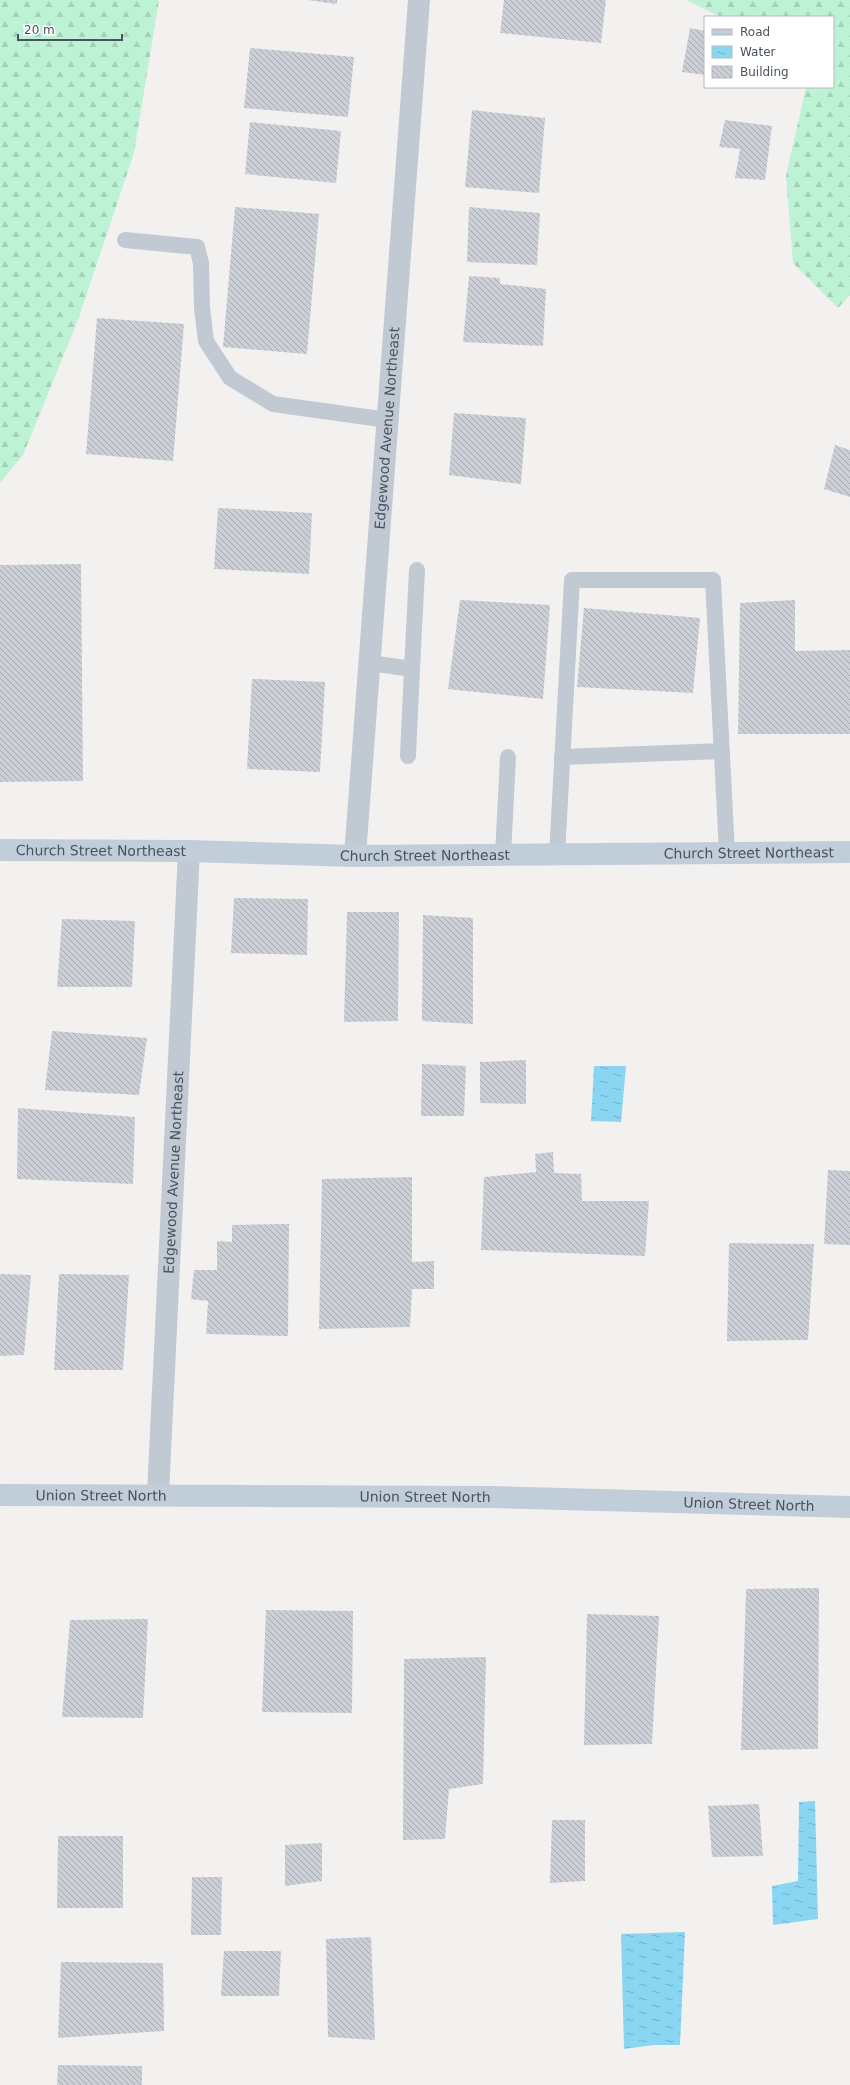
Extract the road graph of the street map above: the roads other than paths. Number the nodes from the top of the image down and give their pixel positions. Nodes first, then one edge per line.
1 (419, 0) edge
2 (126, 240) dead end
3 (388, 420) junction
4 (417, 570) dead end
5 (370, 663) junction
6 (412, 669) junction
7 (722, 751) junction
8 (408, 756) dead end
9 (508, 757) dead end
10 (562, 757) junction
11 (0, 850) edge
12 (189, 851) junction
13 (850, 852) edge
14 (727, 853) junction
15 (504, 855) junction
16 (557, 855) junction
17 (355, 856) junction
18 (158, 1494) junction
19 (0, 1495) edge
20 (850, 1507) edge

1 - 3 street, Edgewood Avenue Northeast
2 - 3 lane
3 - 5 street, Edgewood Avenue Northeast
4 - 6 lane
5 - 6 lane
5 - 17 street, Edgewood Avenue Northeast
6 - 8 lane
7 - 10 lane
7 - 10 lane
7 - 14 lane
9 - 15 lane
10 - 16 lane
11 - 12 main road, Church Street Northeast
12 - 17 main road, Church Street Northeast
12 - 18 street, Edgewood Avenue Northeast
13 - 14 main road, Church Street Northeast
14 - 16 main road, Church Street Northeast
15 - 16 main road, Church Street Northeast
15 - 17 main road, Church Street Northeast
18 - 19 main road, Union Street North
18 - 20 main road, Union Street North

